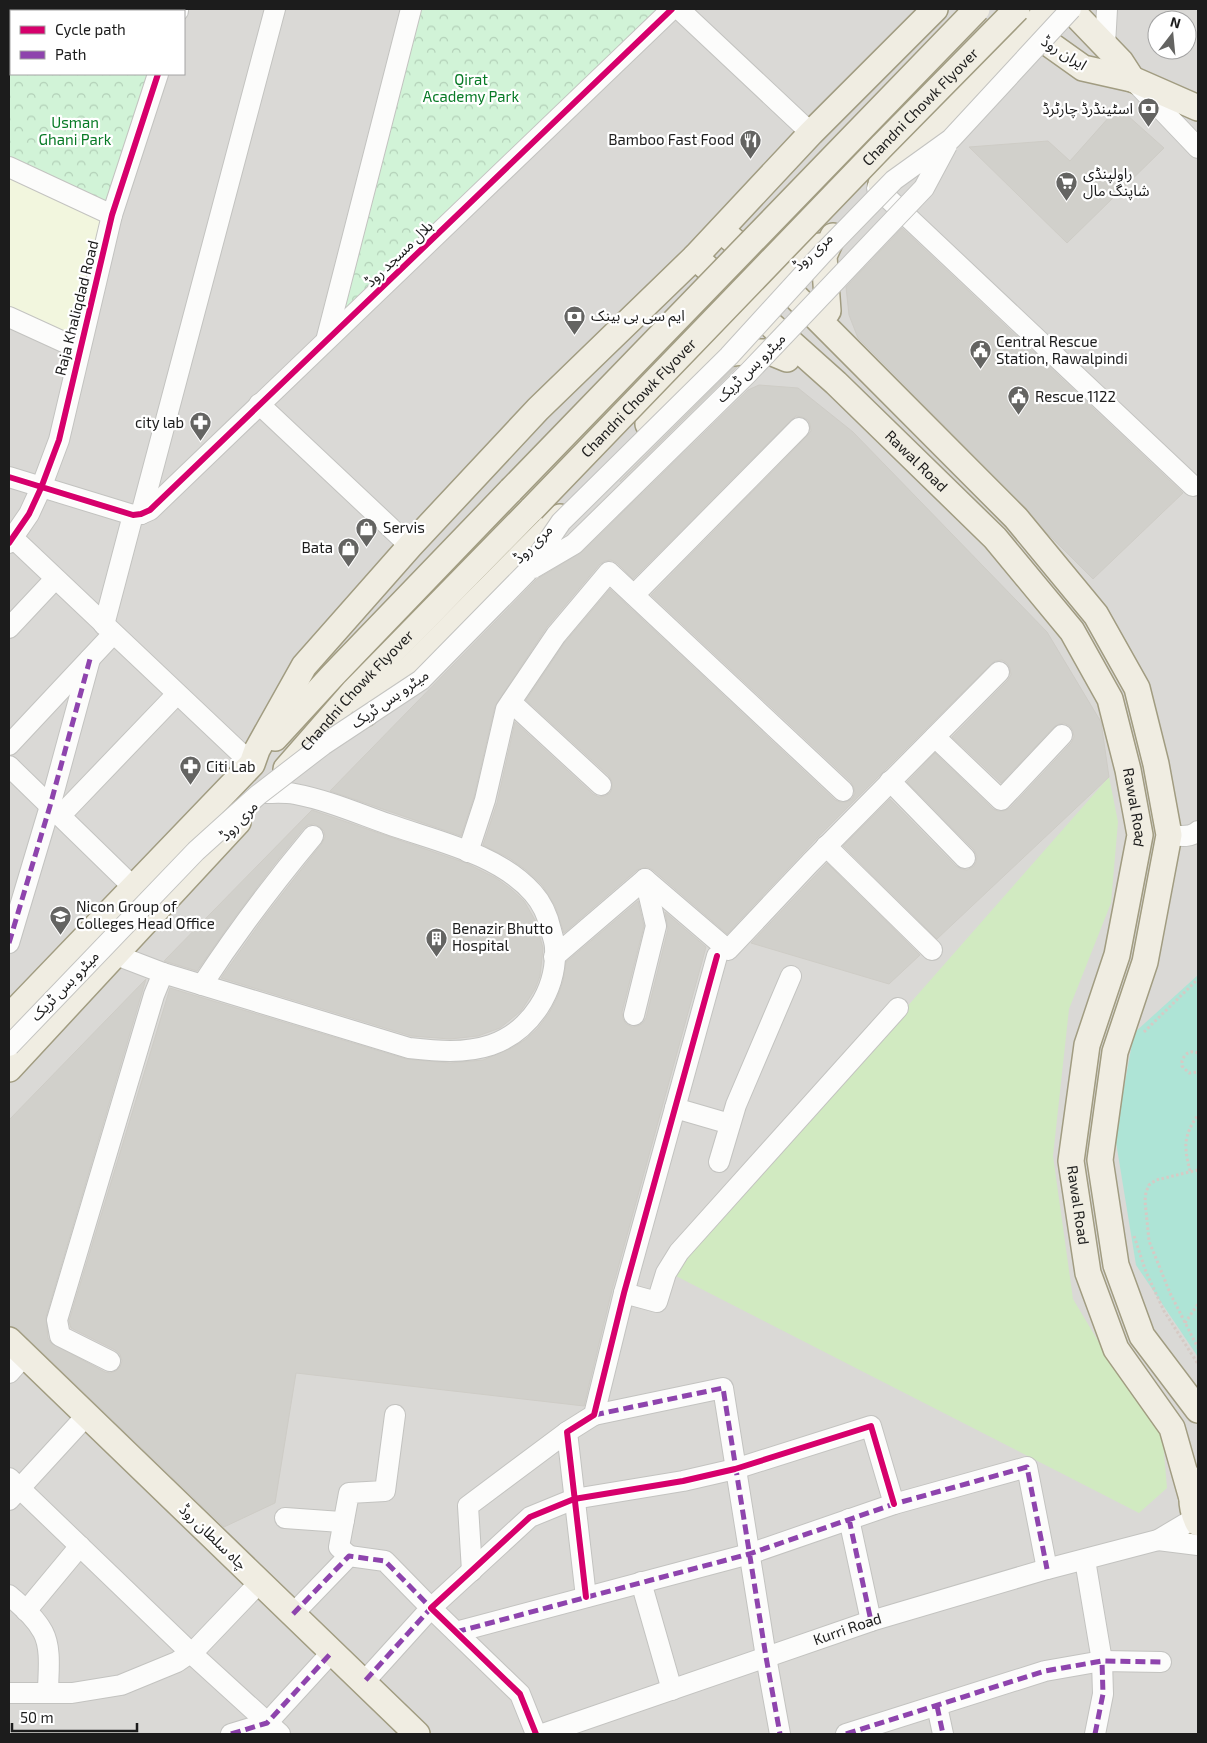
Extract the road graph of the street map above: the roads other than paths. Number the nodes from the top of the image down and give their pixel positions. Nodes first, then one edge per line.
1 (275, 9) edge
2 (411, 9) edge
3 (672, 9) edge
4 (679, 9) edge
5 (935, 9) edge
6 (977, 9) edge
7 (1005, 9) edge
8 (1017, 9) edge
9 (1049, 9) edge
10 (1070, 9) edge
11 (1107, 9) edge
12 (1030, 31) junction
13 (1105, 45) junction
14 (158, 75) edge
15 (1132, 79) junction
16 (1198, 108) edge
17 (811, 133) junction
18 (950, 139) junction
19 (1198, 148) edge
20 (9, 166) edge
21 (877, 188) junction
22 (112, 215) junction
23 (720, 230) junction
24 (835, 231) junction
25 (695, 256) junction
26 (780, 282) junction
27 (754, 311) junction
28 (9, 317) edge
29 (834, 336) junction
30 (327, 338) junction
31 (79, 349) junction
32 (712, 355) junction
33 (836, 383) junction
34 (260, 404) junction
35 (799, 428) dead end
36 (9, 477) edge
37 (1193, 486) dead end
38 (41, 488) junction
39 (137, 514) junction
40 (11, 540) edge
41 (410, 546) junction
42 (526, 572) junction
43 (55, 579) junction
44 (634, 595) junction
45 (9, 628) edge
46 (109, 630) junction
47 (90, 658) junction
48 (999, 672) dead end
49 (177, 694) junction
50 (511, 702) junction
51 (1062, 735) dead end
52 (935, 737) junction
53 (9, 745) edge
54 (252, 764) junction
55 (9, 766) edge
56 (890, 781) junction
57 (601, 785) dead end
58 (843, 791) dead end
59 (265, 794) junction
60 (55, 811) junction
61 (1198, 831) edge
62 (1169, 835) junction
63 (313, 836) dead end
64 (826, 846) junction
65 (468, 852) junction
66 (965, 858) dead end
67 (645, 879) junction
68 (126, 880) dead end
69 (9, 943) edge
70 (932, 950) dead end
71 (116, 955) junction
72 (717, 956) dead end
73 (554, 957) junction
74 (163, 973) junction
75 (791, 976) dead end
76 (202, 985) junction
77 (898, 1008) dead end
78 (634, 1015) dead end
79 (9, 1017) edge
80 (9, 1046) edge
81 (9, 1069) edge
82 (675, 1108) junction
83 (730, 1124) junction
84 (719, 1162) dead end
85 (624, 1293) junction
86 (14, 1356) edge
87 (110, 1361) dead end
88 (1198, 1410) edge
89 (395, 1414) dead end
90 (86, 1415) junction
91 (594, 1415) junction
92 (567, 1432) junction
93 (735, 1468) junction
94 (12, 1489) edge
95 (574, 1499) junction
96 (1196, 1502) edge
97 (894, 1504) junction
98 (285, 1518) dead end
99 (849, 1519) junction
100 (344, 1520) junction
101 (1158, 1540) junction
102 (1198, 1545) edge
103 (80, 1546) junction
104 (749, 1554) junction
105 (349, 1556) junction
106 (1085, 1560) junction
107 (1047, 1569) junction
108 (472, 1571) junction
109 (260, 1582) junction
110 (641, 1582) junction
111 (9, 1595) edge
112 (586, 1597) junction
113 (431, 1608) junction
114 (26, 1611) junction
115 (293, 1614) junction
116 (871, 1621) junction
117 (456, 1632) junction
118 (332, 1652) junction
119 (191, 1653) junction
120 (766, 1657) junction
121 (1102, 1662) junction
122 (1161, 1662) dead end
123 (364, 1682) junction
124 (672, 1690) junction
125 (9, 1693) edge
126 (48, 1693) junction
127 (936, 1706) junction
128 (274, 1729) edge
129 (231, 1734) edge
130 (417, 1734) edge
131 (536, 1734) edge
132 (542, 1734) edge
133 (780, 1734) edge
134 (846, 1734) edge
135 (943, 1734) edge
136 (1096, 1734) edge

1 - 39 street
2 - 30 street
3 - 30 street, ہلال مسجد روڈ
4 - 17 street
5 - 17 main road, مری روڈ
6 - 54 main road, Chandni Chowk Flyover, bridge
7 - 12 main road, ایران روڈ
8 - 59 main road, Chandni Chowk Flyover, bridge
9 - 12 main road, مری روڈ
10 - 13 main road, ایران روڈ
10 - 18 street, میٹرو بس ٹریک, bridge
11 - 13 street
12 - 15 main road, ایران روڈ
12 - 21 main road, مری روڈ
13 - 15 main road, ایران روڈ
14 - 22 street, Raja Khaliqdad Road
15 - 16 main road, ایران روڈ
15 - 19 street
17 - 23 main road, مری روڈ
18 - 42 street, میٹرو بس ٹریک, bridge
18 - 42 street, میٹرو بس ٹریک, bridge
20 - 22 street
21 - 24 main road, مری روڈ
21 - 37 street
22 - 31 street, Raja Khaliqdad Road
23 - 25 main road, مری روڈ
23 - 26 main road, Rawal Road
24 - 26 main road, مری روڈ
24 - 29 main road
25 - 27 main road, Rawal Road
25 - 41 main road, مری روڈ
26 - 27 main road, مری روڈ
26 - 29 main road, Rawal Road
27 - 32 main road, مری روڈ
27 - 33 main road, Rawal Road
28 - 31 street
29 - 62 main road, Rawal Road
30 - 34 street, ہلال مسجد روڈ
31 - 38 street, Raja Khaliqdad Road
32 - 33 main road
32 - 59 main road, مری روڈ
33 - 96 main road, Rawal Road
34 - 39 street, ہلال مسجد روڈ
34 - 41 street
35 - 44 street
36 - 38 street
38 - 39 street
38 - 40 street, Raja Khaliqdad Road
39 - 46 street
40 - 43 street
41 - 54 main road, مری روڈ
42 - 80 street, میٹرو بس ٹریک, bridge
43 - 45 street
43 - 46 street
44 - 50 street
44 - 58 street
46 - 47 street
46 - 49 street
47 - 53 street
47 - 60 street
48 - 52 street
49 - 54 street
49 - 60 street
50 - 57 street
50 - 65 street
51 - 52 street
52 - 56 street
54 - 79 main road, مری روڈ
55 - 60 street
56 - 64 street
56 - 66 street
59 - 65 street
59 - 71 main road, مری روڈ
60 - 68 street
60 - 69 street
61 - 62 street
62 - 88 main road, Rawal Road
63 - 76 street
64 - 67 street
64 - 70 street
65 - 73 street
67 - 73 street
67 - 78 street
71 - 74 street
71 - 81 main road, مری روڈ
72 - 82 street
73 - 76 street
74 - 76 street
74 - 87 street
75 - 83 street
77 - 85 street
82 - 83 street
82 - 85 street
83 - 84 street
85 - 91 street
86 - 90 main road, چاہ سلطان روڈ
89 - 100 street
90 - 94 street
90 - 109 main road, چاہ سلطان روڈ
91 - 92 street
91 - 93 street
92 - 95 street
92 - 108 street
93 - 95 street
93 - 97 street
93 - 104 street
94 - 103 street
95 - 108 street
95 - 112 street
96 - 101 street
97 - 99 street
97 - 107 street
98 - 100 street
99 - 104 street
99 - 116 street
100 - 105 street
101 - 102 street
101 - 106 street, Kurri Road
103 - 114 street
103 - 119 street
104 - 110 street
104 - 120 street
105 - 113 street
105 - 115 street
106 - 107 street, Kurri Road
106 - 121 street
107 - 116 street, Kurri Road
108 - 113 street
109 - 115 main road, چاہ سلطان روڈ
109 - 119 street
110 - 112 street
110 - 124 street
111 - 114 street
112 - 117 street
113 - 117 street
113 - 123 street
114 - 126 street
115 - 118 main road, چاہ سلطان روڈ
116 - 120 street, Kurri Road
117 - 131 street
118 - 123 main road, چاہ سلطان روڈ
118 - 128 street
119 - 126 street
119 - 128 street
120 - 124 street, Kurri Road
120 - 133 street
121 - 122 street
121 - 127 street
121 - 136 street
123 - 130 main road, چاہ سلطان روڈ
124 - 132 street, Kurri Road
125 - 126 street
127 - 134 street
127 - 135 street
128 - 129 street

